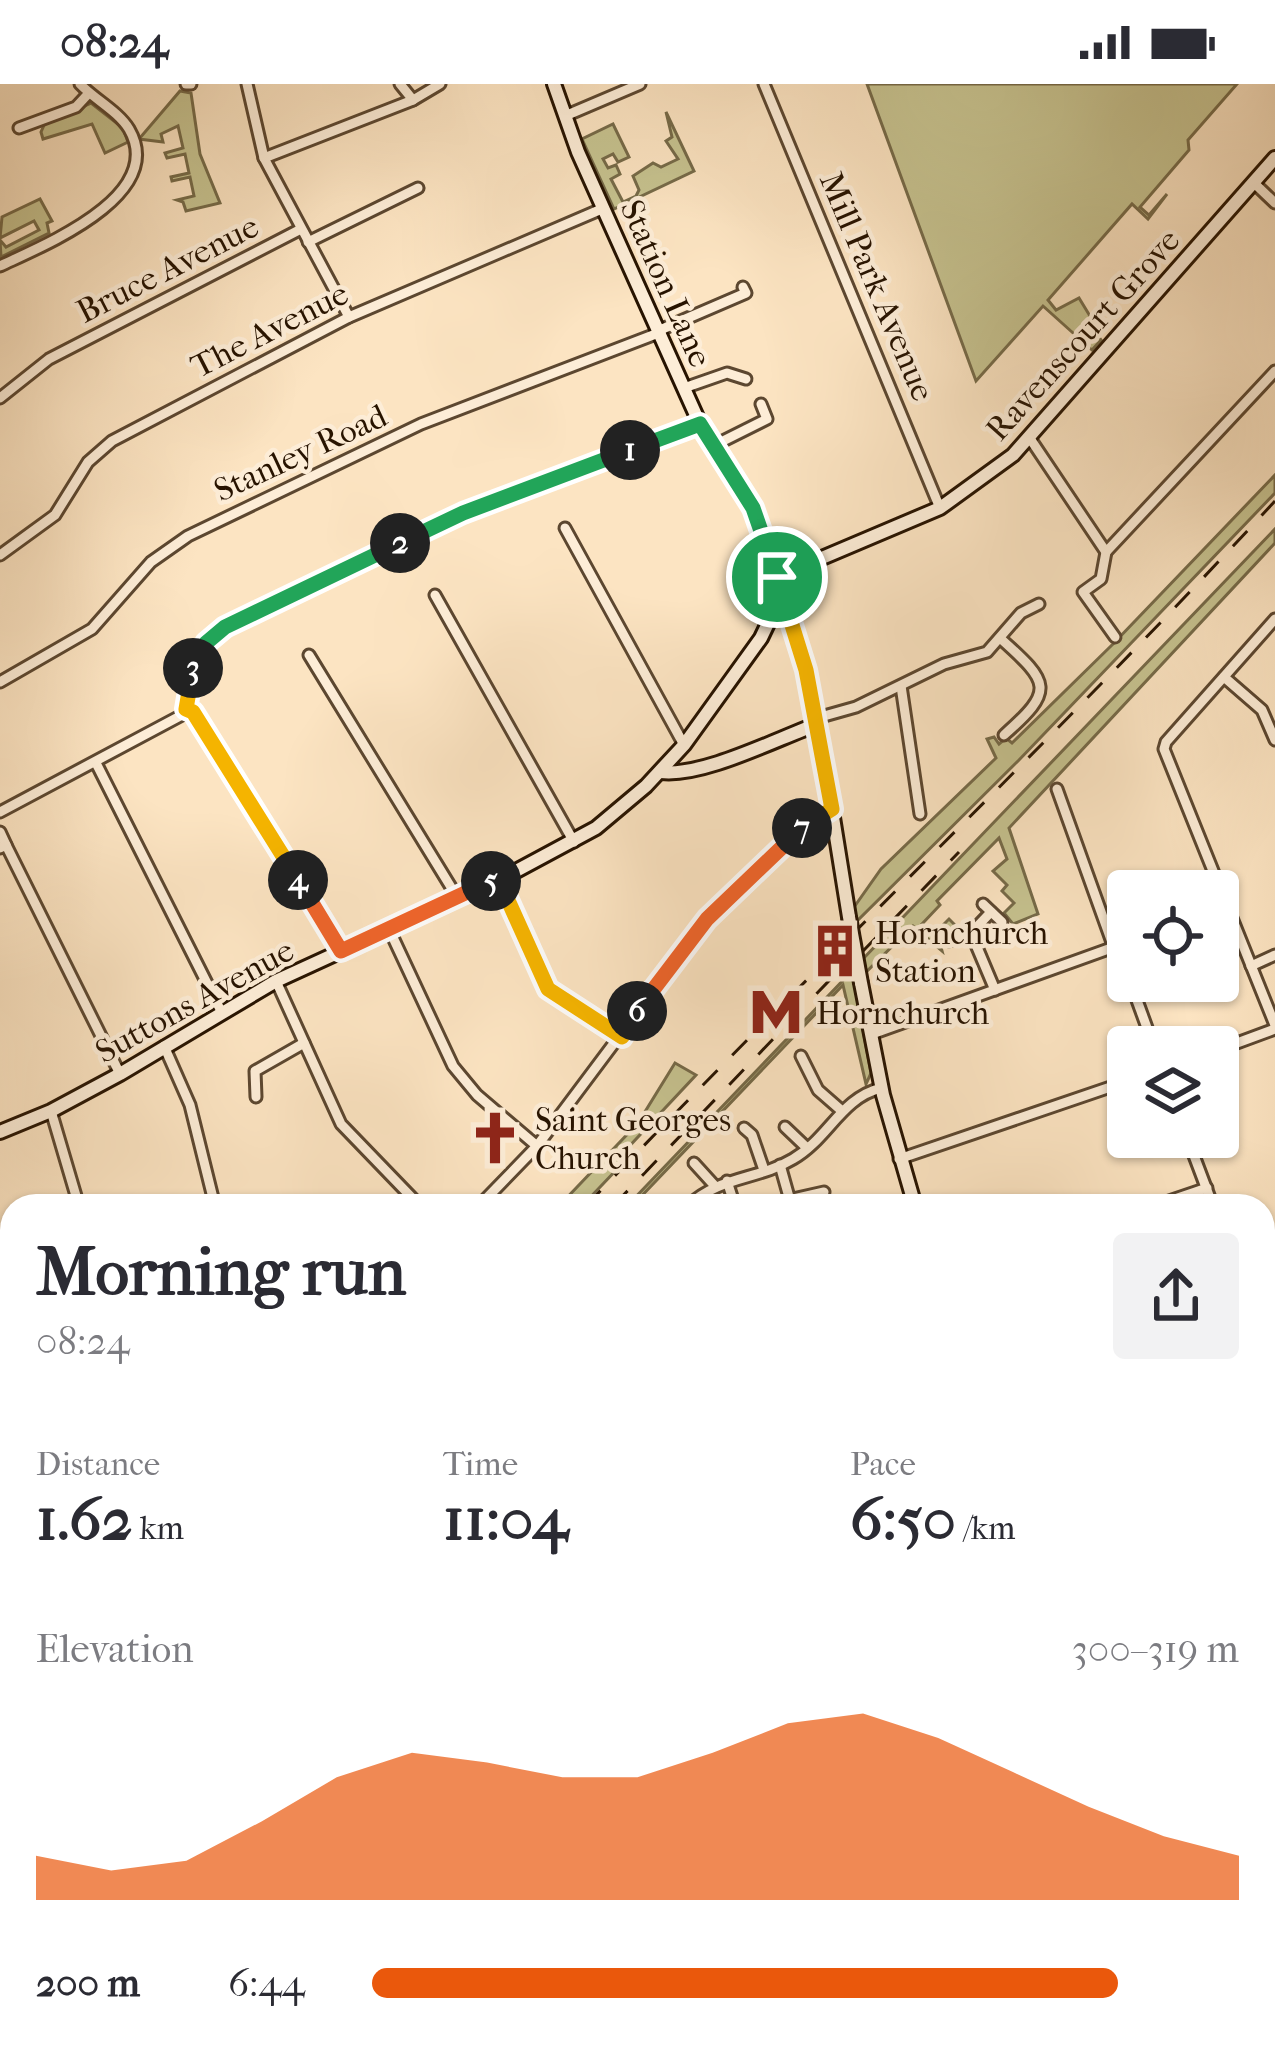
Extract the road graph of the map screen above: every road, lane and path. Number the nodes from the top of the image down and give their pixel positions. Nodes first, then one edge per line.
1 (80, 84) edge
2 (247, 84) edge
3 (400, 84) edge
4 (440, 84) edge
5 (554, 84) edge
6 (640, 84) edge
7 (764, 84) edge
8 (89, 93) junction
9 (413, 100) junction
10 (566, 116) junction
11 (19, 128) dead end
12 (264, 158) junction
13 (1275, 158) edge
14 (1253, 182) junction
15 (418, 188) dead end
16 (1275, 203) edge
17 (604, 208) junction
18 (54, 220) dead end
19 (301, 229) junction
20 (62, 236) junction
21 (308, 242) junction
22 (0, 266) edge
23 (743, 287) dead end
24 (349, 317) junction
25 (660, 331) junction
26 (1275, 371) edge
27 (746, 379) dead end
28 (684, 388) junction
29 (0, 398) edge
30 (760, 404) dead end
31 (700, 424) junction
32 (1029, 436) junction
33 (712, 446) junction
34 (940, 508) junction
35 (565, 528) dead end
36 (1106, 552) junction
37 (0, 555) edge
38 (777, 577) junction
39 (737, 593) dead end
40 (435, 596) dead end
41 (780, 596) junction
42 (1039, 604) dead end
43 (1275, 619) edge
44 (1114, 638) dead end
45 (1001, 639) junction
46 (309, 655) dead end
47 (1223, 676) junction
48 (0, 682) edge
49 (901, 686) junction
50 (186, 709) junction
51 (818, 721) junction
52 (1004, 735) dead end
53 (1275, 740) edge
54 (684, 745) junction
55 (96, 763) junction
56 (661, 772) junction
57 (1057, 789) dead end
58 (832, 809) junction
59 (0, 812) edge
60 (920, 814) dead end
61 (0, 832) edge
62 (574, 842) junction
63 (3, 846) edge
64 (1209, 870) edge
65 (498, 878) junction
66 (457, 897) junction
67 (1107, 914) edge
68 (1001, 922) dead end
69 (389, 929) junction
70 (971, 933) junction
71 (949, 940) dead end
72 (1239, 941) edge
73 (341, 951) junction
74 (1107, 951) edge
75 (1275, 956) edge
76 (1251, 966) junction
77 (276, 981) junction
78 (995, 990) junction
79 (222, 1013) junction
80 (1275, 1027) edge
81 (872, 1034) junction
82 (622, 1037) junction
83 (1239, 1042) edge
84 (304, 1043) junction
85 (164, 1046) junction
86 (801, 1056) dead end
87 (120, 1074) junction
88 (881, 1088) junction
89 (1107, 1088) edge
90 (256, 1097) dead end
91 (51, 1111) junction
92 (842, 1111) junction
93 (785, 1127) dead end
94 (744, 1128) dead end
95 (0, 1132) edge
96 (537, 1146) junction
97 (807, 1148) junction
98 (1195, 1158) edge
99 (899, 1159) junction
100 (694, 1163) dead end
101 (780, 1165) junction
102 (764, 1170) junction
103 (727, 1181) junction
104 (715, 1185) junction
105 (1207, 1188) junction
106 (824, 1192) dead end
107 (75, 1194) edge
108 (212, 1194) edge
109 (408, 1194) edge
110 (491, 1194) edge
111 (703, 1194) edge
112 (731, 1194) edge
113 (788, 1194) edge
114 (812, 1194) edge
115 (911, 1194) edge
116 (1189, 1194) edge
117 (1209, 1194) edge

1 - 8 street
2 - 12 street
3 - 9 street
4 - 9 street
5 - 10 street, Station Lane
6 - 10 street
7 - 34 street, Mill Park Avenue
8 - 11 street
8 - 20 street
9 - 12 street
10 - 17 street, Station Lane
12 - 19 street
13 - 14 street, Ravenscourt Grove
14 - 16 street
14 - 32 street, Ravenscourt Grove
15 - 21 street, Bruce Avenue
17 - 24 street, The Avenue
17 - 25 street, Station Lane
18 - 20 street
19 - 21 street
19 - 29 street, Bruce Avenue
20 - 22 street
21 - 24 street
23 - 25 street, Stanley Road
24 - 37 street, The Avenue
25 - 28 street, Station Lane
25 - 48 street, Stanley Road
26 - 36 street
27 - 28 street
28 - 31 street, Station Lane
30 - 33 street
31 - 33 street, Station Lane
31 - 50 street
32 - 34 street, Ravenscourt Grove
32 - 36 street
33 - 38 street, Station Lane
34 - 38 street, Ravenscourt Grove
35 - 54 street
36 - 44 street
38 - 41 street, Station Lane
39 - 41 street
40 - 62 street
41 - 51 street, Station Lane
41 - 54 street, Suttons Avenue
42 - 45 street
43 - 47 street
45 - 49 street
45 - 52 street
46 - 66 street
47 - 53 street
47 - 64 street
49 - 51 street
49 - 60 street
50 - 55 street
50 - 73 street
51 - 56 street
51 - 58 street, Station Lane
54 - 56 street, Suttons Avenue
55 - 59 street
55 - 79 street
56 - 62 street, Suttons Avenue
57 - 67 street
58 - 81 street, Station Lane, bridge
58 - 82 street
61 - 63 street
62 - 65 street, Suttons Avenue
63 - 87 street
65 - 66 street, Suttons Avenue
65 - 82 street
66 - 69 street, Suttons Avenue
68 - 70 street
69 - 73 street, Suttons Avenue
69 - 96 street
70 - 71 street
70 - 78 street
72 - 76 street
73 - 77 street, Suttons Avenue
74 - 78 street
75 - 76 street
76 - 80 street
77 - 79 street, Suttons Avenue
77 - 84 street
78 - 81 street
79 - 85 street, Suttons Avenue
80 - 83 street
81 - 88 street, Station Lane
82 - 96 street
84 - 90 street
84 - 109 street
85 - 87 street, Suttons Avenue
85 - 108 street
86 - 92 street
87 - 91 street, Suttons Avenue
88 - 92 street
88 - 99 street, Station Lane
89 - 99 street
91 - 95 street, Suttons Avenue
91 - 107 street
92 - 97 street
93 - 97 street
94 - 102 street
96 - 110 street
97 - 101 street
98 - 105 street
99 - 115 street, Station Lane
100 - 104 street
101 - 102 street
101 - 113 street
102 - 103 street
103 - 104 street
103 - 112 street
104 - 111 street
105 - 116 street
105 - 117 street
106 - 114 street

